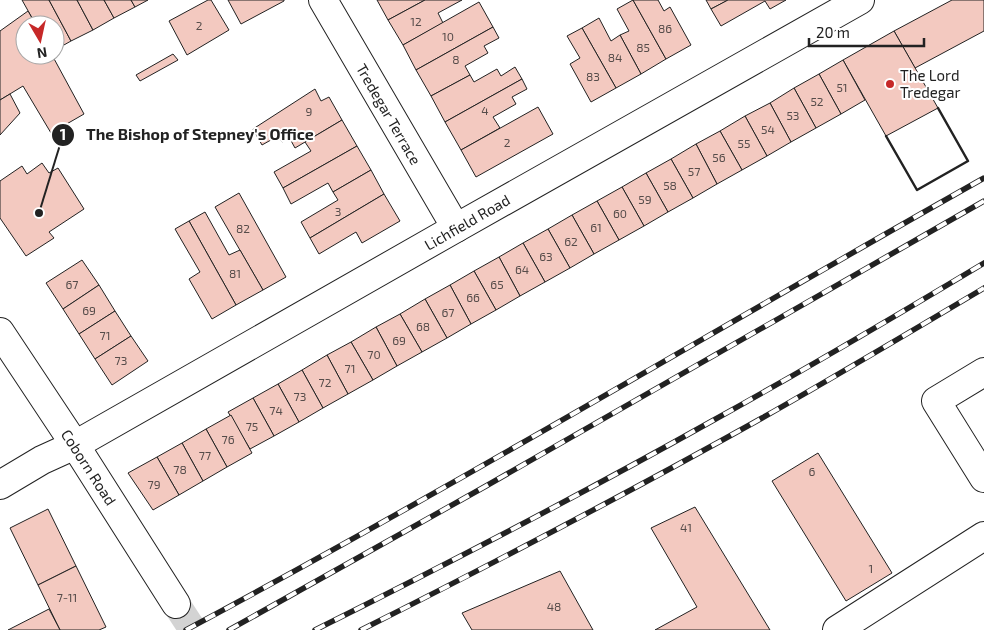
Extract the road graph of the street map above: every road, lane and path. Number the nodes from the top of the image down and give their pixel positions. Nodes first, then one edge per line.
1 (323, 0) edge
2 (860, 0) edge
3 (456, 228) junction
4 (0, 332) edge
5 (984, 372) edge
6 (75, 445) junction
7 (984, 478) edge
8 (0, 485) edge
9 (984, 536) edge
10 (176, 604) tunnel mouth
11 (837, 630) edge

1 - 3 street, Tredegar Terrace
2 - 3 street, Lichfield Road
3 - 6 street, Lichfield Road
4 - 6 street, Coborn Road
5 - 7 street
6 - 8 street, Lichfield Road
6 - 10 street, Coborn Road
9 - 11 street

